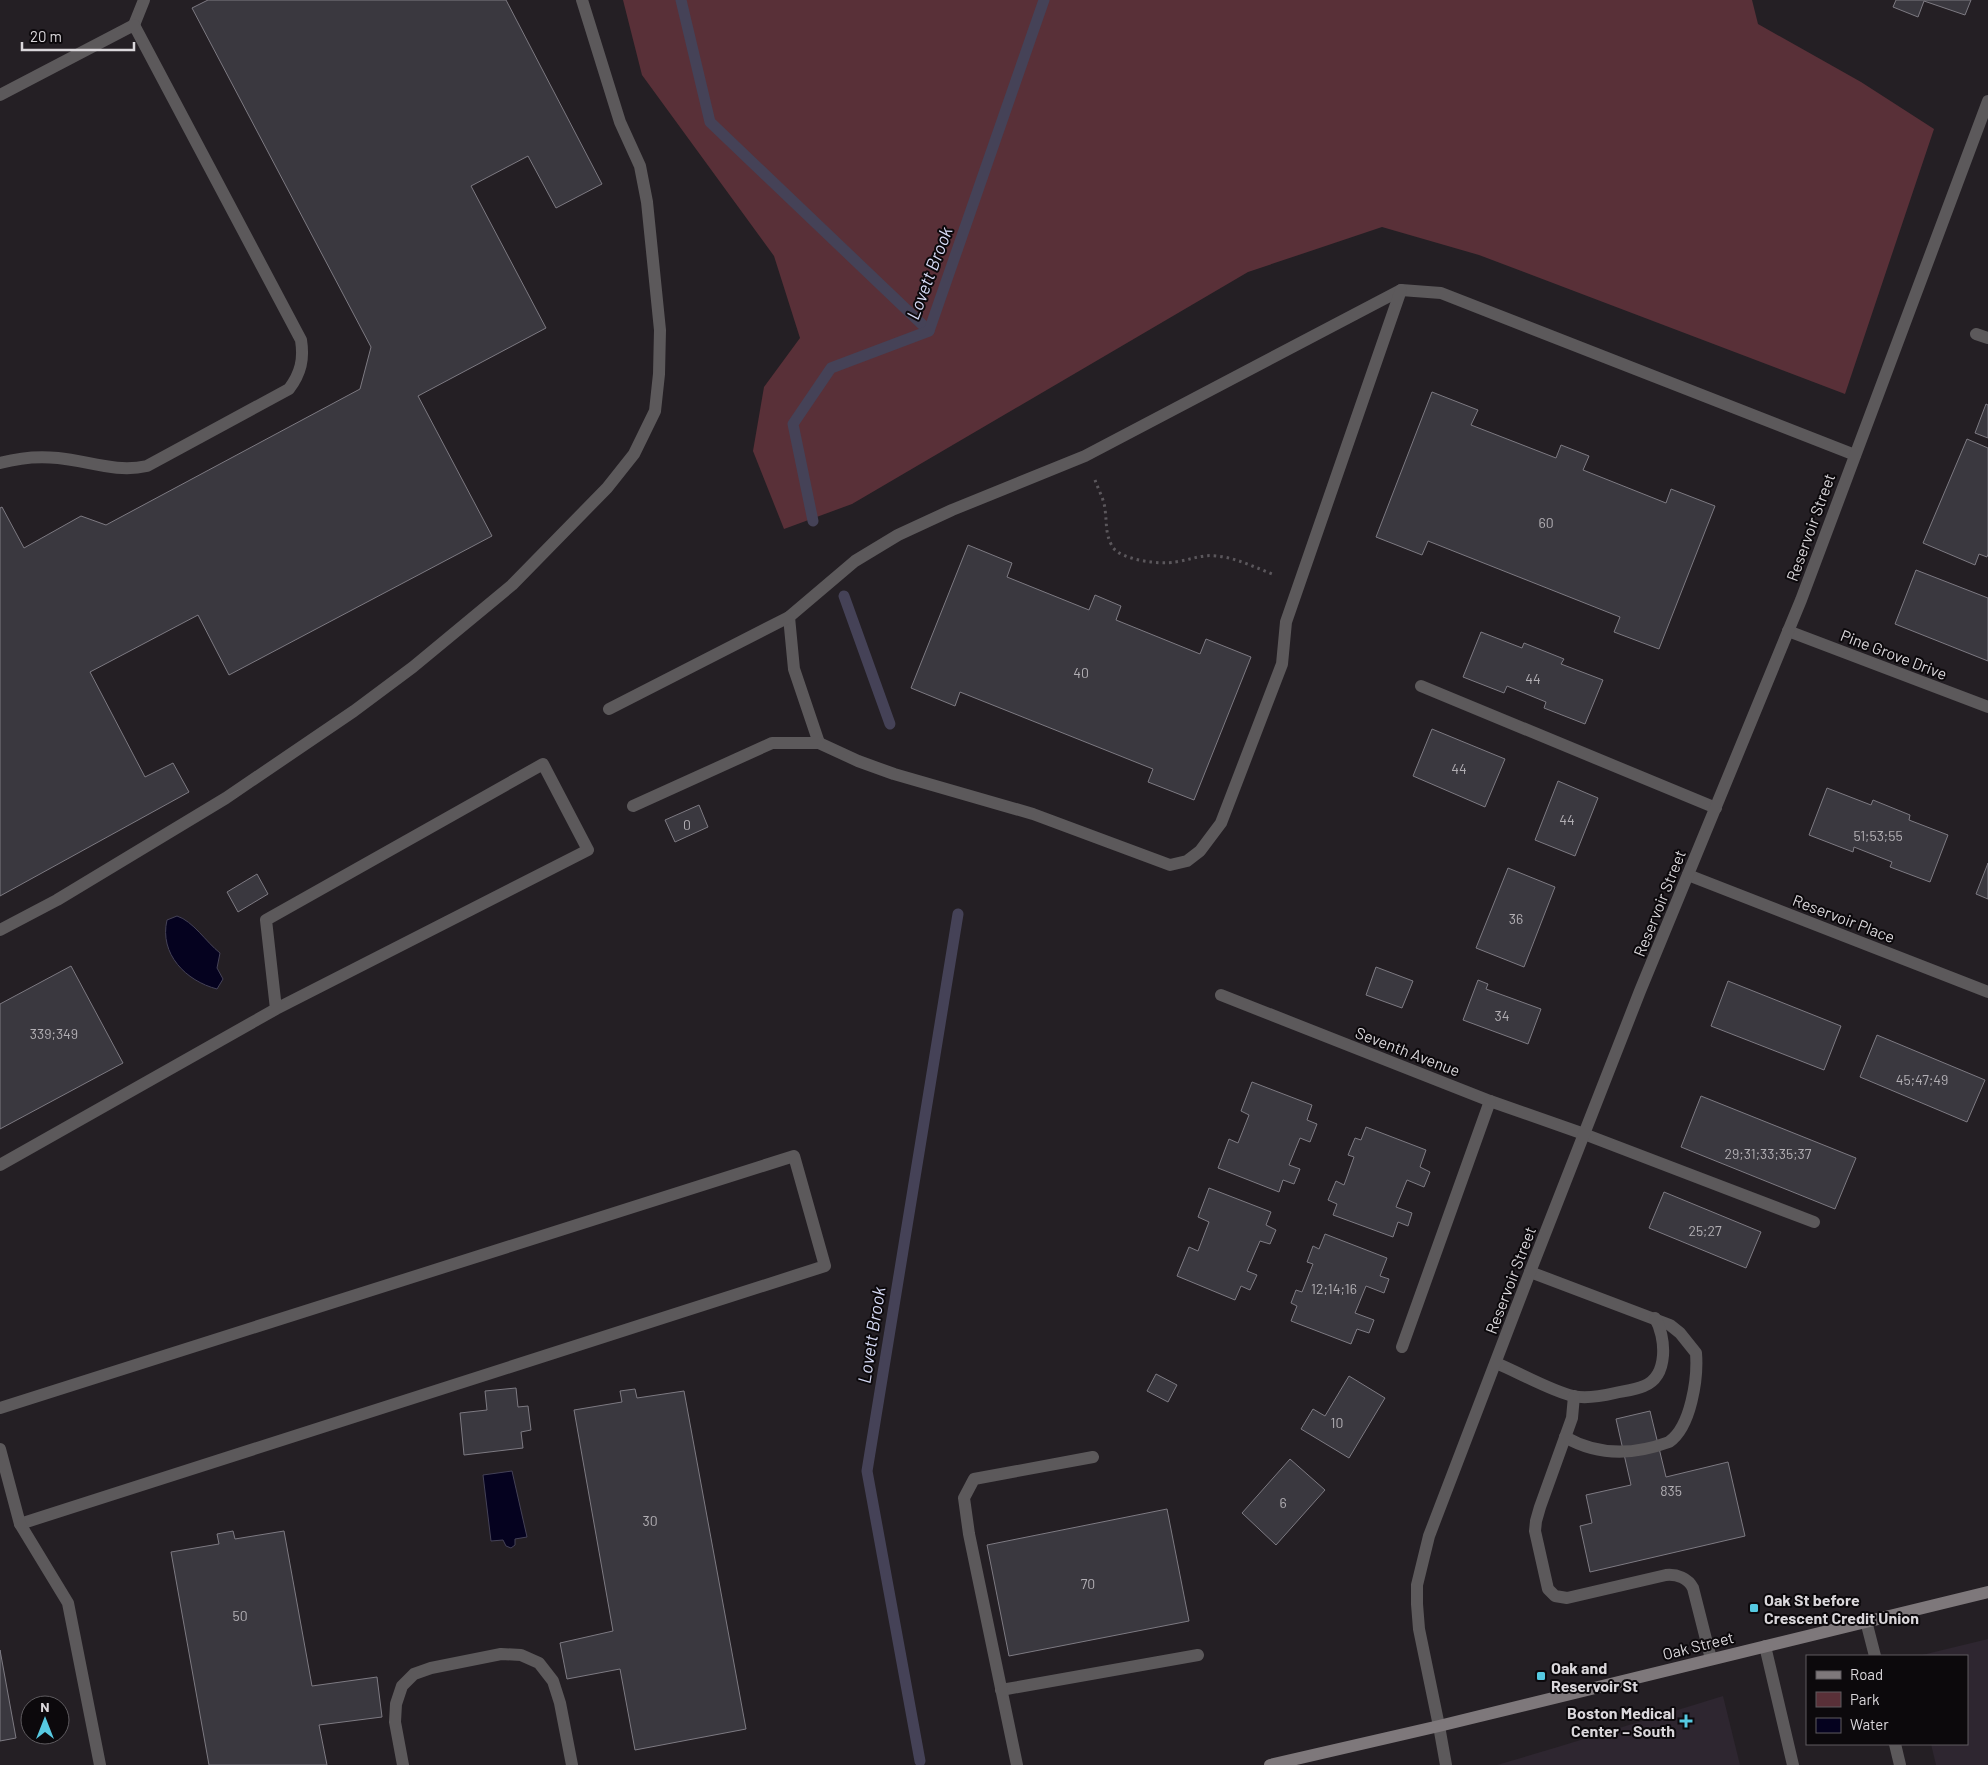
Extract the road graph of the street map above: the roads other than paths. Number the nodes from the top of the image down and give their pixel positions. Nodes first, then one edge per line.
1 (144, 0) edge
2 (582, 0) edge
3 (134, 25) junction
4 (0, 95) edge
5 (1988, 101) edge
6 (1401, 290) junction
7 (1855, 455) junction
8 (0, 463) edge
9 (789, 617) junction
10 (1788, 631) junction
11 (1421, 686) dead end
12 (1988, 707) edge
13 (610, 709) dead end
14 (819, 742) junction
15 (633, 806) dead end
16 (1716, 808) junction
17 (1688, 875) junction
18 (0, 930) edge
19 (1988, 992) edge
20 (1221, 995) dead end
21 (276, 1009) junction
22 (1490, 1101) junction
23 (1584, 1134) junction
24 (0, 1166) edge
25 (1814, 1222) dead end
26 (1530, 1272) junction
27 (1655, 1318) junction
28 (1402, 1347) dead end
29 (1496, 1363) junction
30 (1574, 1396) junction
31 (0, 1408) edge
32 (1565, 1437) junction
33 (0, 1449) edge
34 (1093, 1457) dead end
35 (20, 1524) junction
36 (1988, 1592) edge
37 (1866, 1621) junction
38 (1765, 1646) junction
39 (1198, 1654) dead end
40 (1874, 1655) edge
41 (1711, 1659) junction
42 (1001, 1690) junction
43 (1439, 1726) junction
44 (1895, 1745) edge
45 (100, 1765) edge
46 (403, 1765) edge
47 (572, 1765) edge
48 (1017, 1765) edge
49 (1270, 1765) edge
50 (1446, 1765) edge
51 (1794, 1765) edge
52 (1900, 1765) edge

1 - 3 street
2 - 18 street
3 - 4 street
3 - 8 street
5 - 7 street, Reservoir Street
6 - 7 street
6 - 9 street
6 - 14 street
7 - 10 street, Reservoir Street
9 - 13 street
9 - 14 street
10 - 12 street, Pine Grove Drive
10 - 16 street, Reservoir Street
11 - 16 street
14 - 15 street
16 - 17 street, Reservoir Street
17 - 19 street, Reservoir Place
17 - 23 street, Reservoir Street
20 - 22 street, Seventh Avenue
21 - 21 street
21 - 24 street
22 - 23 street, Seventh Avenue
22 - 28 street
23 - 25 street, Seventh Avenue
23 - 26 street, Reservoir Street
26 - 27 street
26 - 29 street, Reservoir Street
27 - 30 street
27 - 32 street
29 - 30 street
29 - 43 street, Reservoir Street
30 - 32 street
31 - 35 street
32 - 41 street
33 - 35 street
34 - 42 street
35 - 45 street
36 - 37 main road, Oak Street
37 - 38 main road, Oak Street
37 - 40 street
38 - 41 main road, Oak Street
38 - 51 street
39 - 42 street
41 - 43 main road, Oak Street
42 - 48 street
43 - 49 main road, Oak Street
43 - 50 street, Reservoir Street
44 - 52 street
46 - 47 street

